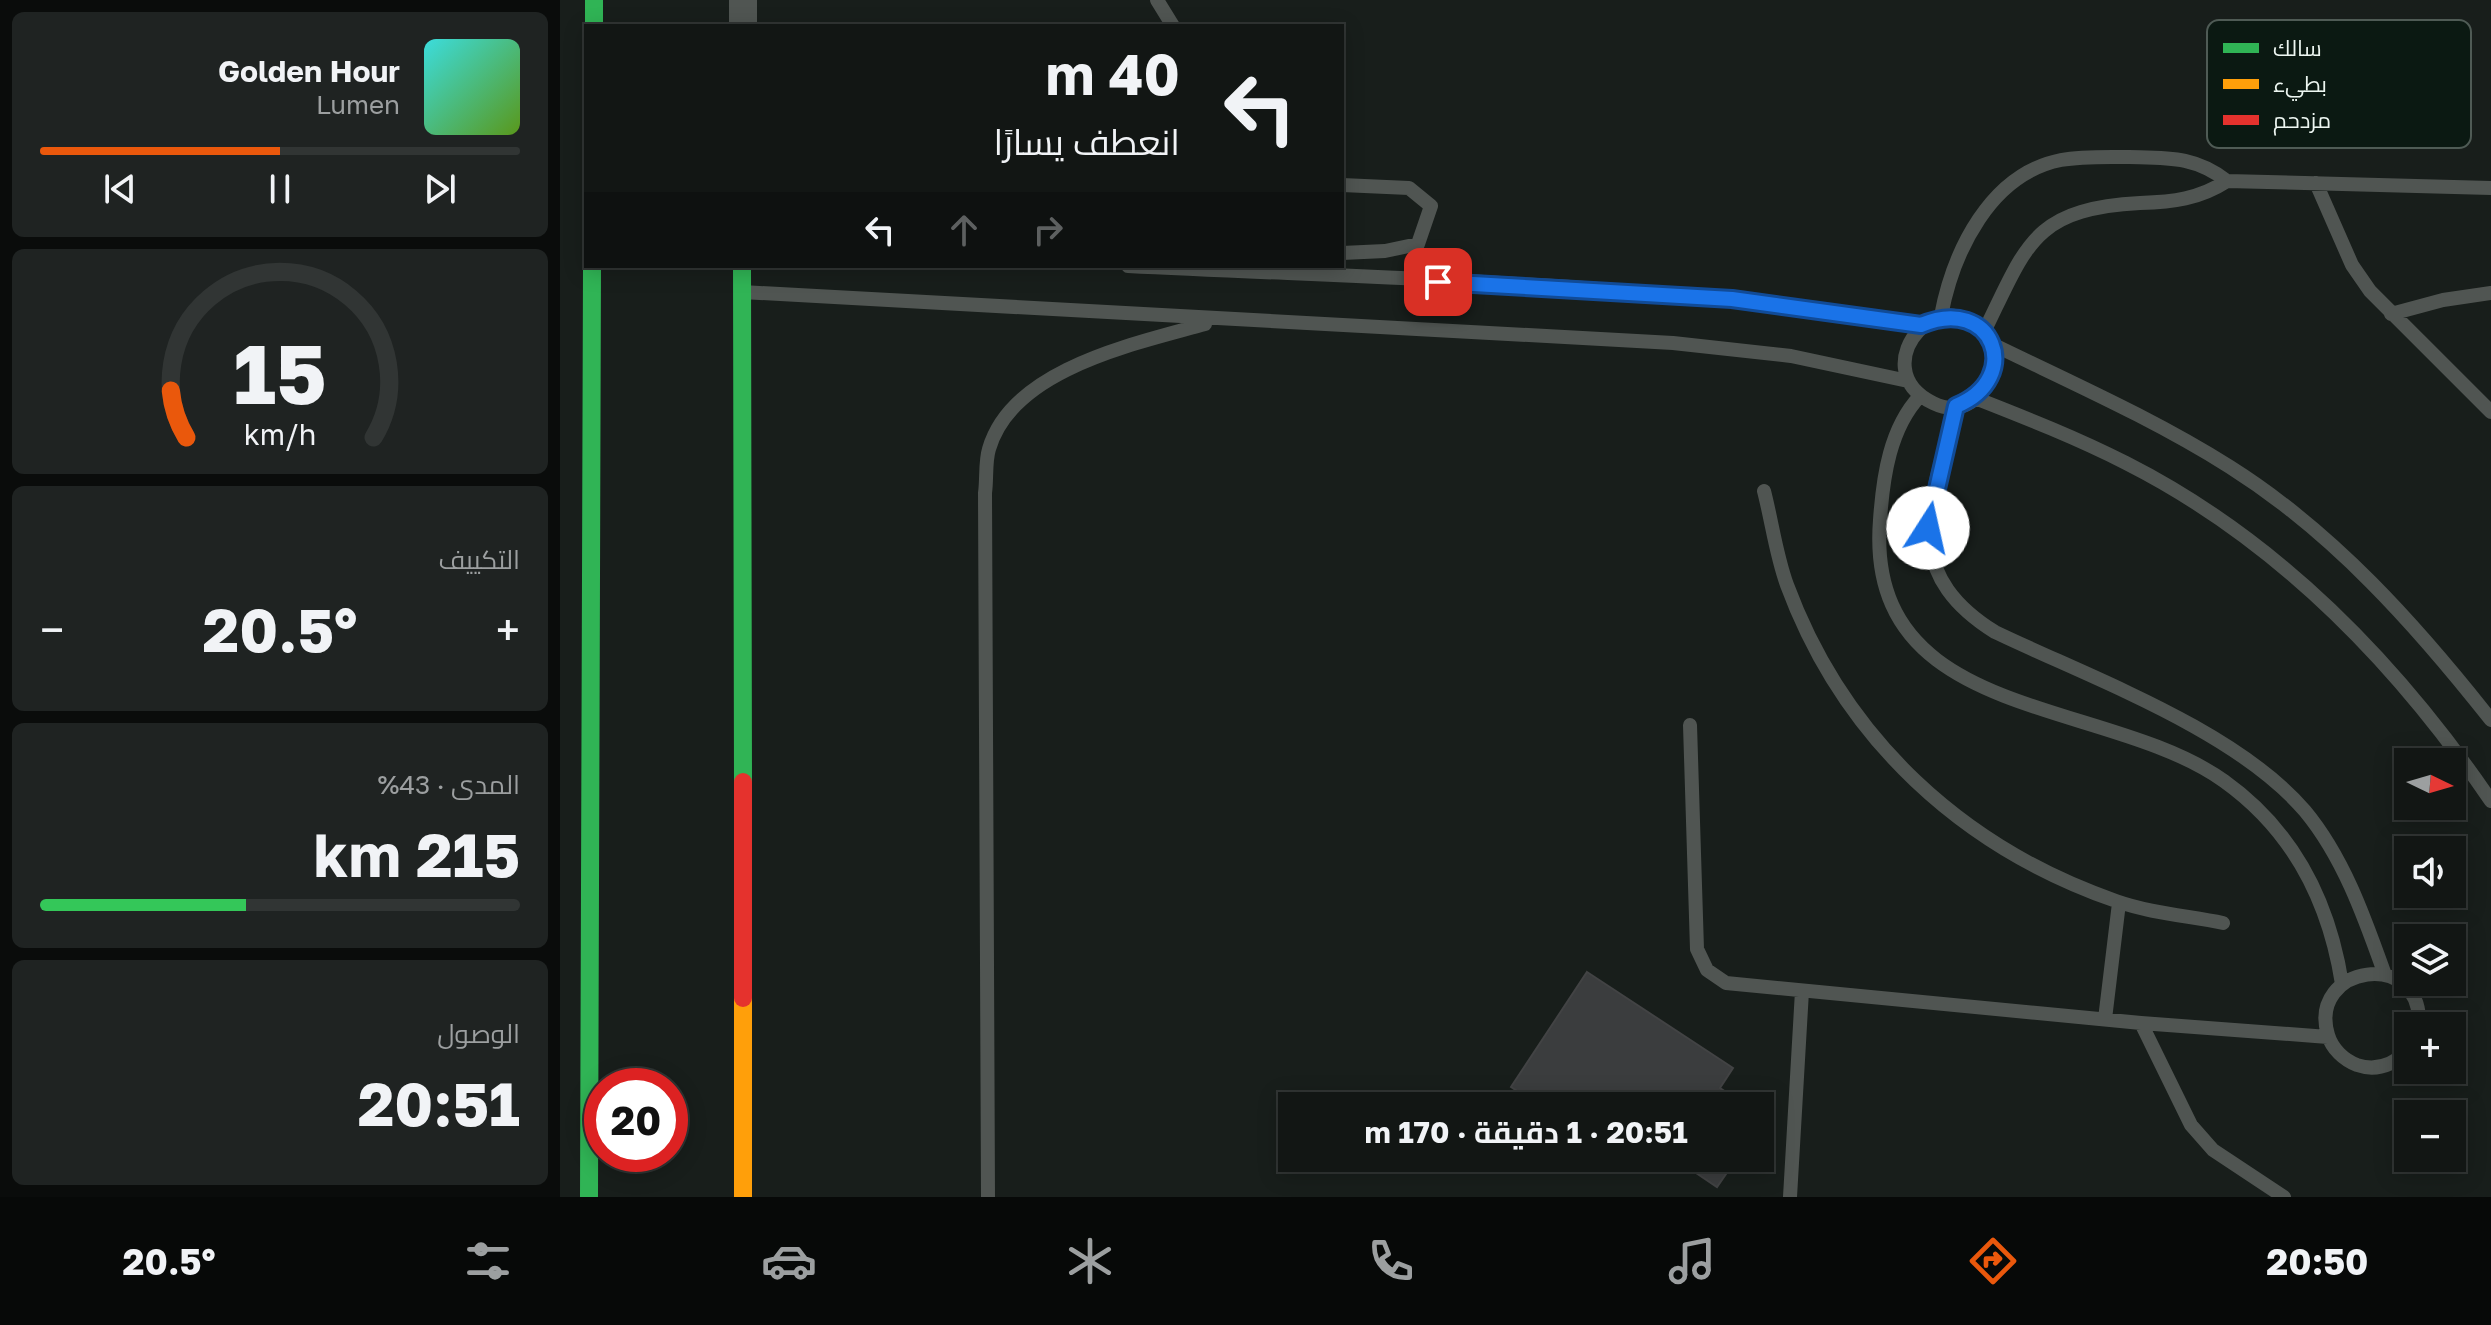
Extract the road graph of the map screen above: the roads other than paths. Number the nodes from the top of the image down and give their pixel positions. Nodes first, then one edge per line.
1 (594, 0) edge
2 (743, 0) edge
3 (1157, 0) edge
4 (594, 24) edge
5 (743, 24) edge
6 (1172, 24) edge
7 (2227, 181) junction
8 (2316, 183) junction
9 (1344, 185) edge
10 (2491, 188) edge
11 (1344, 253) edge
12 (592, 268) edge
13 (742, 268) edge
14 (1166, 268) edge
15 (1273, 268) edge
16 (1262, 273) junction
17 (741, 292) junction
18 (2491, 293) edge
19 (2391, 314) junction
20 (1941, 316) junction
21 (1216, 320) junction
22 (1921, 325) junction
23 (1988, 338) junction
24 (1908, 381) junction
25 (1920, 396) junction
26 (1975, 398) junction
27 (1956, 406) junction
28 (2491, 412) edge
29 (1764, 491) dead end
30 (2491, 720) edge
31 (1690, 725) dead end
32 (2491, 801) edge
33 (2119, 903) junction
34 (2223, 923) dead end
35 (2385, 975) junction
36 (2342, 984) junction
37 (1802, 991) junction
38 (2417, 1012) edge
39 (2105, 1019) junction
40 (2141, 1023) junction
41 (2328, 1037) junction
42 (2394, 1060) edge
43 (589, 1197) edge
44 (743, 1197) edge
45 (988, 1197) edge
46 (1790, 1197) edge
47 (2284, 1197) edge

1 - 4 main road
2 - 5 street
3 - 6 lane
7 - 8 lane
7 - 20 lane
7 - 23 lane
8 - 10 lane
8 - 19 lane
9 - 11 lane
12 - 43 main road
13 - 17 main road
14 - 16 lane
15 - 16 lane
16 - 22 lane
17 - 21 lane
17 - 44 main road
18 - 19 lane
19 - 28 lane
20 - 22 lane
20 - 23 lane
21 - 24 lane
21 - 45 lane
22 - 24 lane
23 - 26 lane
23 - 30 lane
24 - 25 lane
25 - 27 lane
25 - 36 lane
26 - 27 lane
26 - 32 lane
27 - 35 lane
29 - 33 lane
31 - 37 lane
33 - 34 lane
33 - 39 lane
35 - 36 lane
35 - 38 lane
36 - 41 lane
37 - 39 lane
37 - 46 lane
39 - 40 lane
40 - 41 lane
40 - 47 lane
41 - 42 lane

